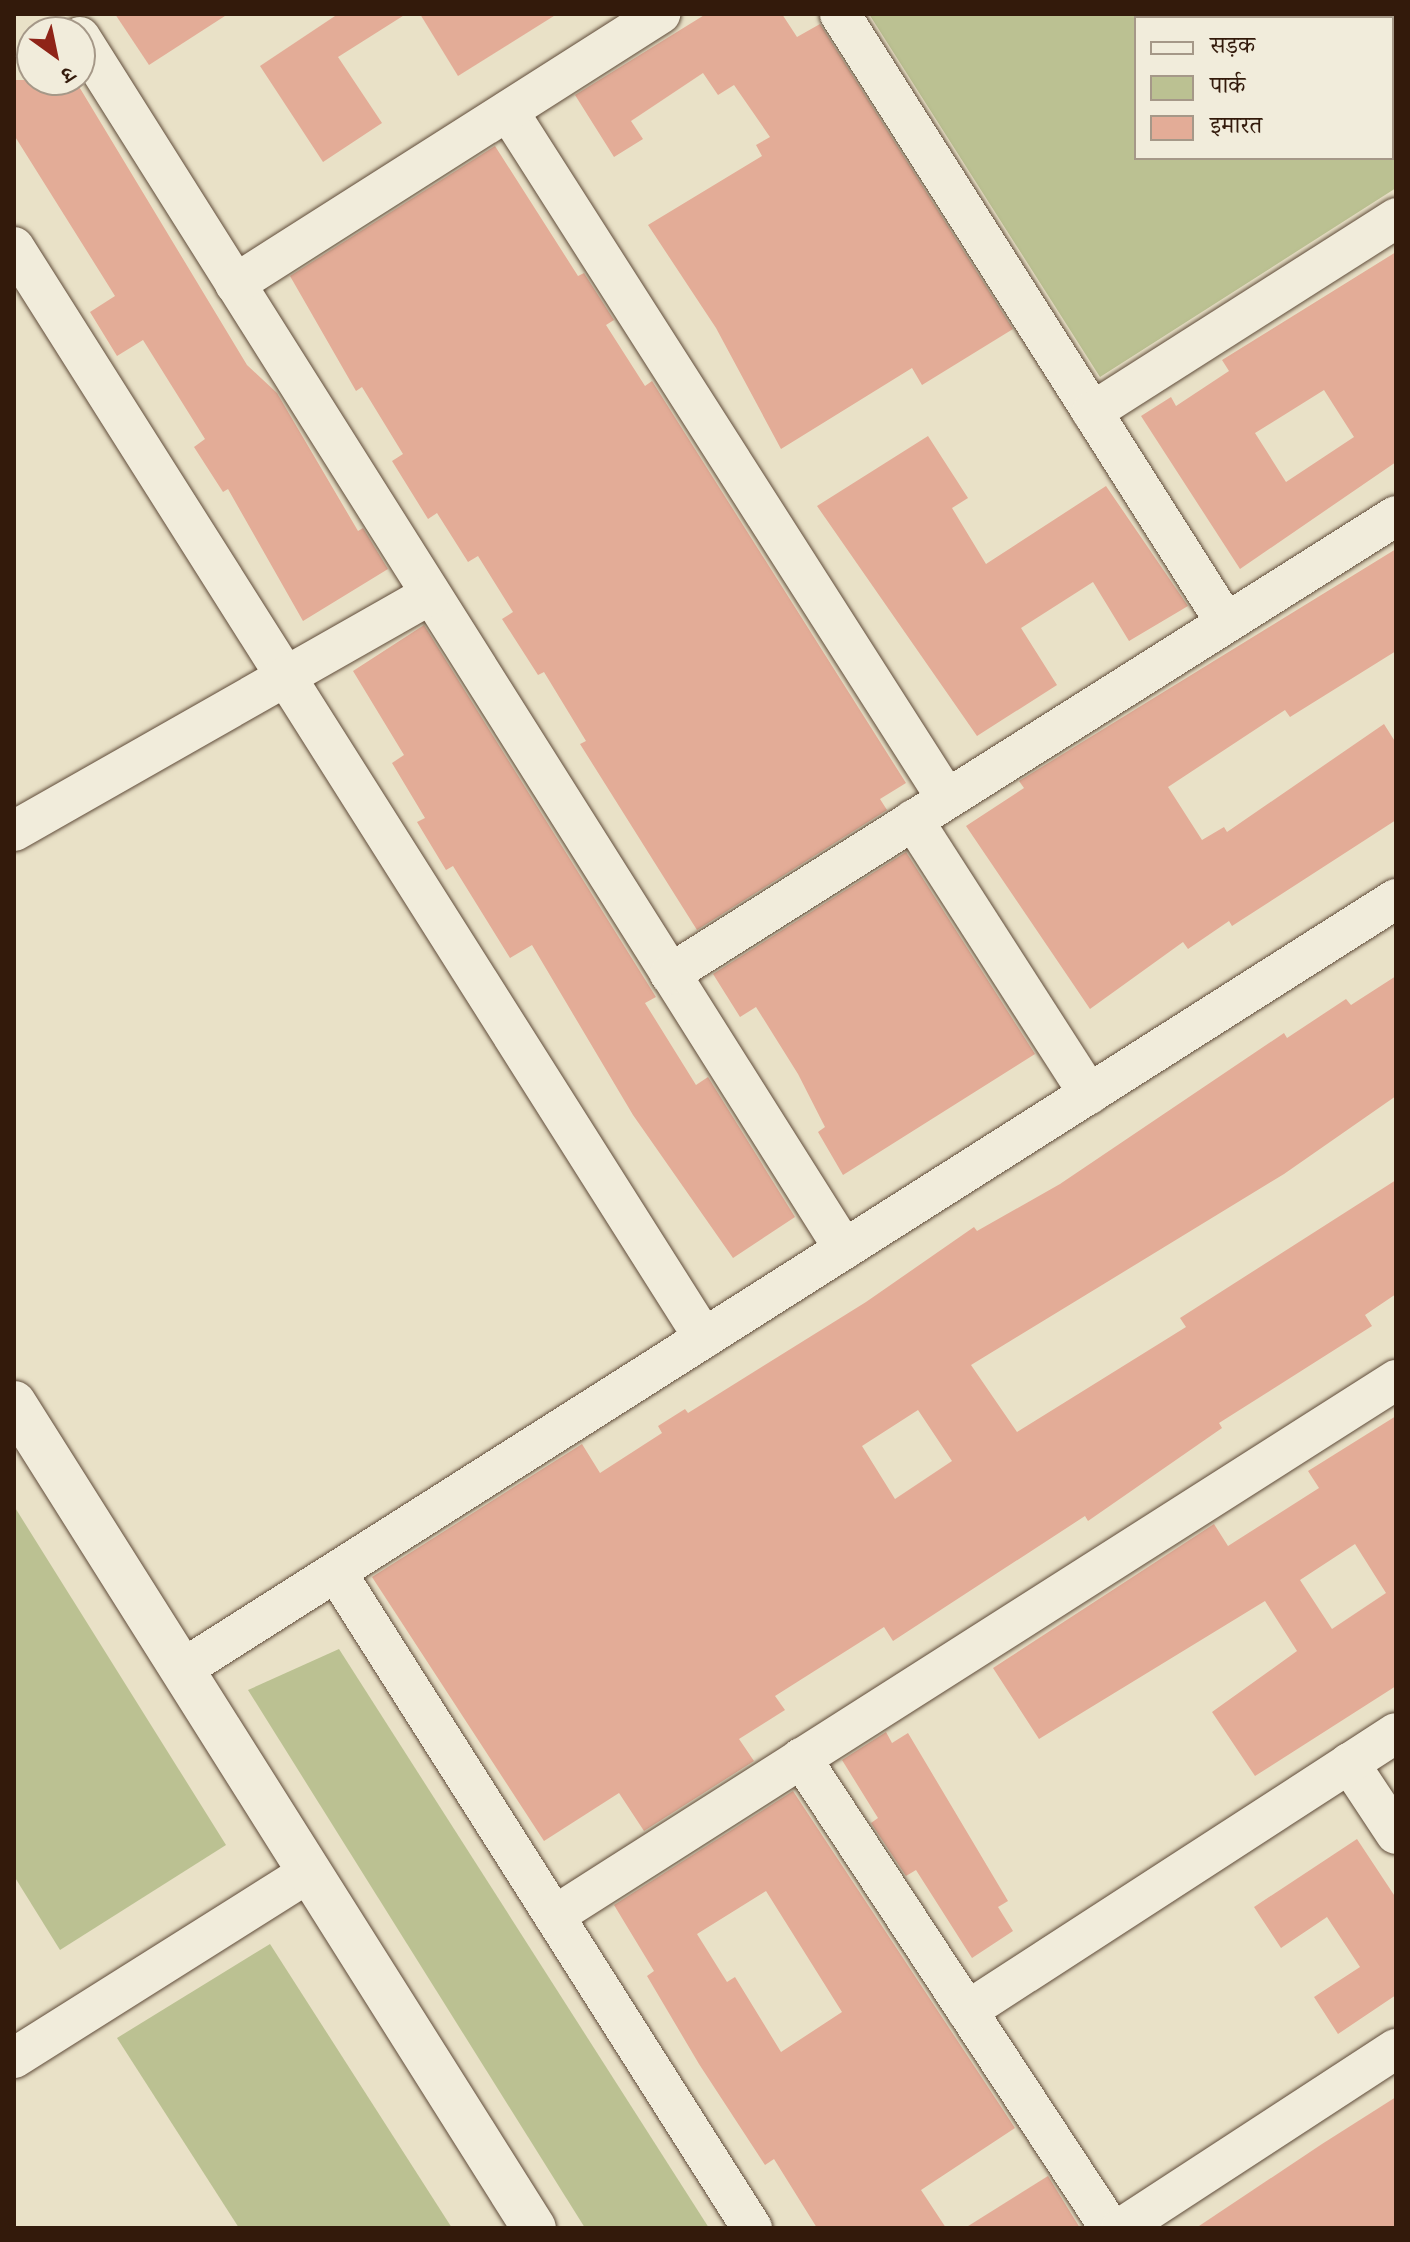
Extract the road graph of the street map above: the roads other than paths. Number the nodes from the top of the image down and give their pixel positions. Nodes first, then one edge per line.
1 (660, 14) edge
2 (840, 14) edge
3 (96, 62) edge
4 (508, 111) junction
5 (1396, 218) edge
6 (14, 247) edge
7 (235, 284) junction
8 (1092, 412) junction
9 (1396, 516) edge
10 (430, 595) junction
11 (1226, 623) junction
12 (287, 677) junction
13 (947, 799) junction
14 (913, 820) junction
15 (14, 831) edge
16 (1396, 899) edge
17 (670, 974) junction
18 (1089, 1094) junction
19 (844, 1249) junction
20 (704, 1338) junction
21 (1396, 1380) edge
22 (14, 1403) edge
23 (336, 1572) junction
24 (181, 1670) junction
25 (1396, 1733) edge
26 (801, 1758) junction
27 (1349, 1763) junction
28 (1396, 1834) edge
29 (308, 1873) junction
30 (554, 1916) junction
31 (967, 2011) junction
32 (1396, 2049) edge
33 (14, 2058) edge
34 (534, 2228) edge
35 (752, 2228) edge
36 (1110, 2228) edge
37 (1121, 2228) edge

1 - 4 street
2 - 8 street
3 - 7 street
4 - 7 street
4 - 13 street
5 - 8 street
6 - 12 street
7 - 10 street
8 - 11 street
9 - 11 street
10 - 12 street
10 - 17 street
11 - 13 street
12 - 15 street
12 - 20 street
13 - 14 street
14 - 17 street
14 - 18 street
16 - 18 street
17 - 19 street
18 - 19 street
19 - 20 street
20 - 23 street
21 - 26 street
22 - 24 street
23 - 24 street
23 - 30 street
24 - 29 street
25 - 27 street
26 - 30 street
26 - 31 street
27 - 28 street
27 - 31 street
29 - 33 street
29 - 34 street
30 - 35 street
31 - 36 street
32 - 37 street

